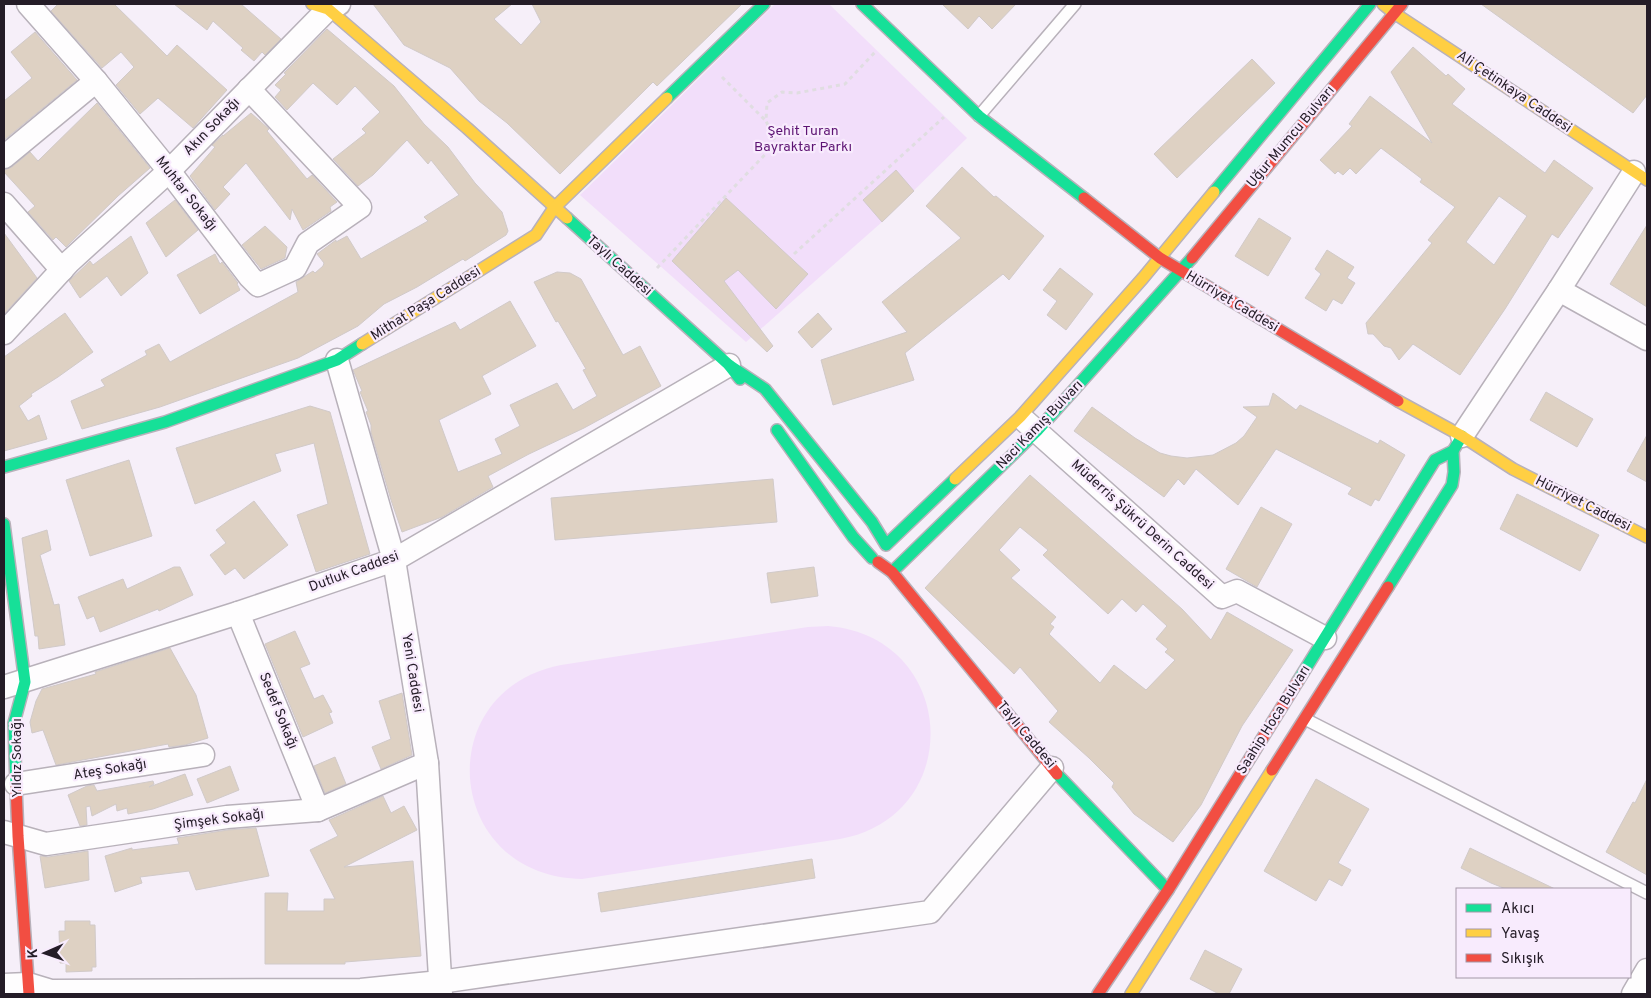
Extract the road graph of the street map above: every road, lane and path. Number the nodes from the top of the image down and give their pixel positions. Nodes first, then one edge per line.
1 (28, 4) edge
2 (764, 4) edge
3 (862, 4) edge
4 (1075, 4) edge
5 (1370, 4) edge
6 (1383, 4) edge
7 (1402, 4) edge
8 (325, 5) edge
9 (1394, 13) junction
10 (877, 50) dead end
11 (717, 72) dead end
12 (96, 81) junction
13 (249, 89) junction
14 (978, 116) junction
15 (944, 117) dead end
16 (766, 121) junction
17 (4, 157) edge
18 (170, 171) junction
19 (1641, 176) edge
20 (4, 204) edge
21 (554, 208) junction
22 (794, 254) dead end
23 (1160, 258) junction
24 (657, 268) dead end
25 (62, 270) junction
26 (1181, 271) junction
27 (1559, 290) junction
28 (4, 333) edge
29 (1647, 339) edge
30 (337, 360) junction
31 (730, 365) junction
32 (746, 389) dead end
33 (769, 420) dead end
34 (1028, 424) junction
35 (1457, 444) junction
36 (4, 468) edge
37 (4, 524) edge
38 (1647, 537) edge
39 (886, 544) junction
40 (6, 552) edge
41 (872, 558) junction
42 (394, 560) junction
43 (892, 572) junction
44 (238, 613) junction
45 (1325, 638) junction
46 (25, 682) junction
47 (4, 687) edge
48 (1305, 719) junction
49 (203, 755) dead end
50 (427, 762) junction
51 (1052, 768) junction
52 (16, 784) junction
53 (318, 810) junction
54 (11, 834) edge
55 (1168, 890) junction
56 (1647, 893) edge
57 (1647, 970) edge
58 (4, 985) edge
59 (440, 988) edge
60 (28, 989) edge
61 (1098, 994) edge
62 (1131, 994) edge
63 (1633, 994) edge

1 - 12 street, Muhtar Sokağı
2 - 21 street, Mithat Paşa Caddesi
3 - 14 street, Hürriyet Caddesi
4 - 14 lane
5 - 23 street, Uğur Mumcu Bulvarı
6 - 9 street, Ali Çetinkaya Caddesi
7 - 9 street, Uğur Mumcu Bulvarı
8 - 13 street, Akın Sokağı
8 - 21 street, Taylı Caddesi
9 - 19 street, Ali Çetinkaya Caddesi
9 - 26 street, Uğur Mumcu Bulvarı
10 - 16 path
11 - 16 path
12 - 17 street
12 - 18 street, Muhtar Sokağı
13 - 18 street, Akın Sokağı
13 - 18 street, Muhtar Sokağı
14 - 23 street, Hürriyet Caddesi
15 - 22 path
16 - 24 path
18 - 25 street, Akın Sokağı
19 - 27 street
20 - 25 street
21 - 30 street, Mithat Paşa Caddesi
21 - 31 street, Taylı Caddesi
23 - 26 street, Hürriyet Caddesi
23 - 34 street, Naci Kamış Bulvarı
25 - 28 street, Akın Sokağı
26 - 34 street, Naci Kamış Bulvarı
26 - 35 street, Hürriyet Caddesi
27 - 29 street
27 - 35 street
30 - 36 street, Mithat Paşa Caddesi
30 - 42 street, Yeni Caddesi
31 - 32 street, Taylı Caddesi
31 - 39 street
31 - 42 street, Dutluk Caddesi
33 - 41 street, Taylı Caddesi
34 - 39 street, Naci Kamış Bulvarı
34 - 43 street, Naci Kamış Bulvarı
34 - 45 street, Müderris Şükrü Derin Caddesi
35 - 38 street, Hürriyet Caddesi
35 - 45 street, Saahip Hoca Bulvarı
35 - 48 street, Saahip Hoca Bulvarı
37 - 40 street, Yıldız Sokağı
39 - 41 street
39 - 43 street, Taylı Caddesi
40 - 46 street, Yıldız Sokağı
41 - 43 street, Taylı Caddesi
42 - 44 street, Dutluk Caddesi
42 - 50 street, Yeni Caddesi
43 - 51 street, Taylı Caddesi
44 - 46 street, Dutluk Caddesi
44 - 53 street, Sedef Sokağı
45 - 55 street, Saahip Hoca Bulvarı
46 - 47 street, Dutluk Caddesi
46 - 52 street, Yıldız Sokağı
48 - 56 lane
48 - 62 street, Saahip Hoca Bulvarı
49 - 52 street, Ateş Sokağı
50 - 53 street, Şimşek Sokağı
50 - 59 street, Yeni Caddesi
51 - 55 street, Taylı Caddesi
51 - 59 street
52 - 54 street, Yıldız Sokağı
53 - 54 street, Şimşek Sokağı
54 - 60 street, Yıldız Sokağı
55 - 61 street, Saahip Hoca Bulvarı
57 - 63 street
58 - 60 street
59 - 60 street

